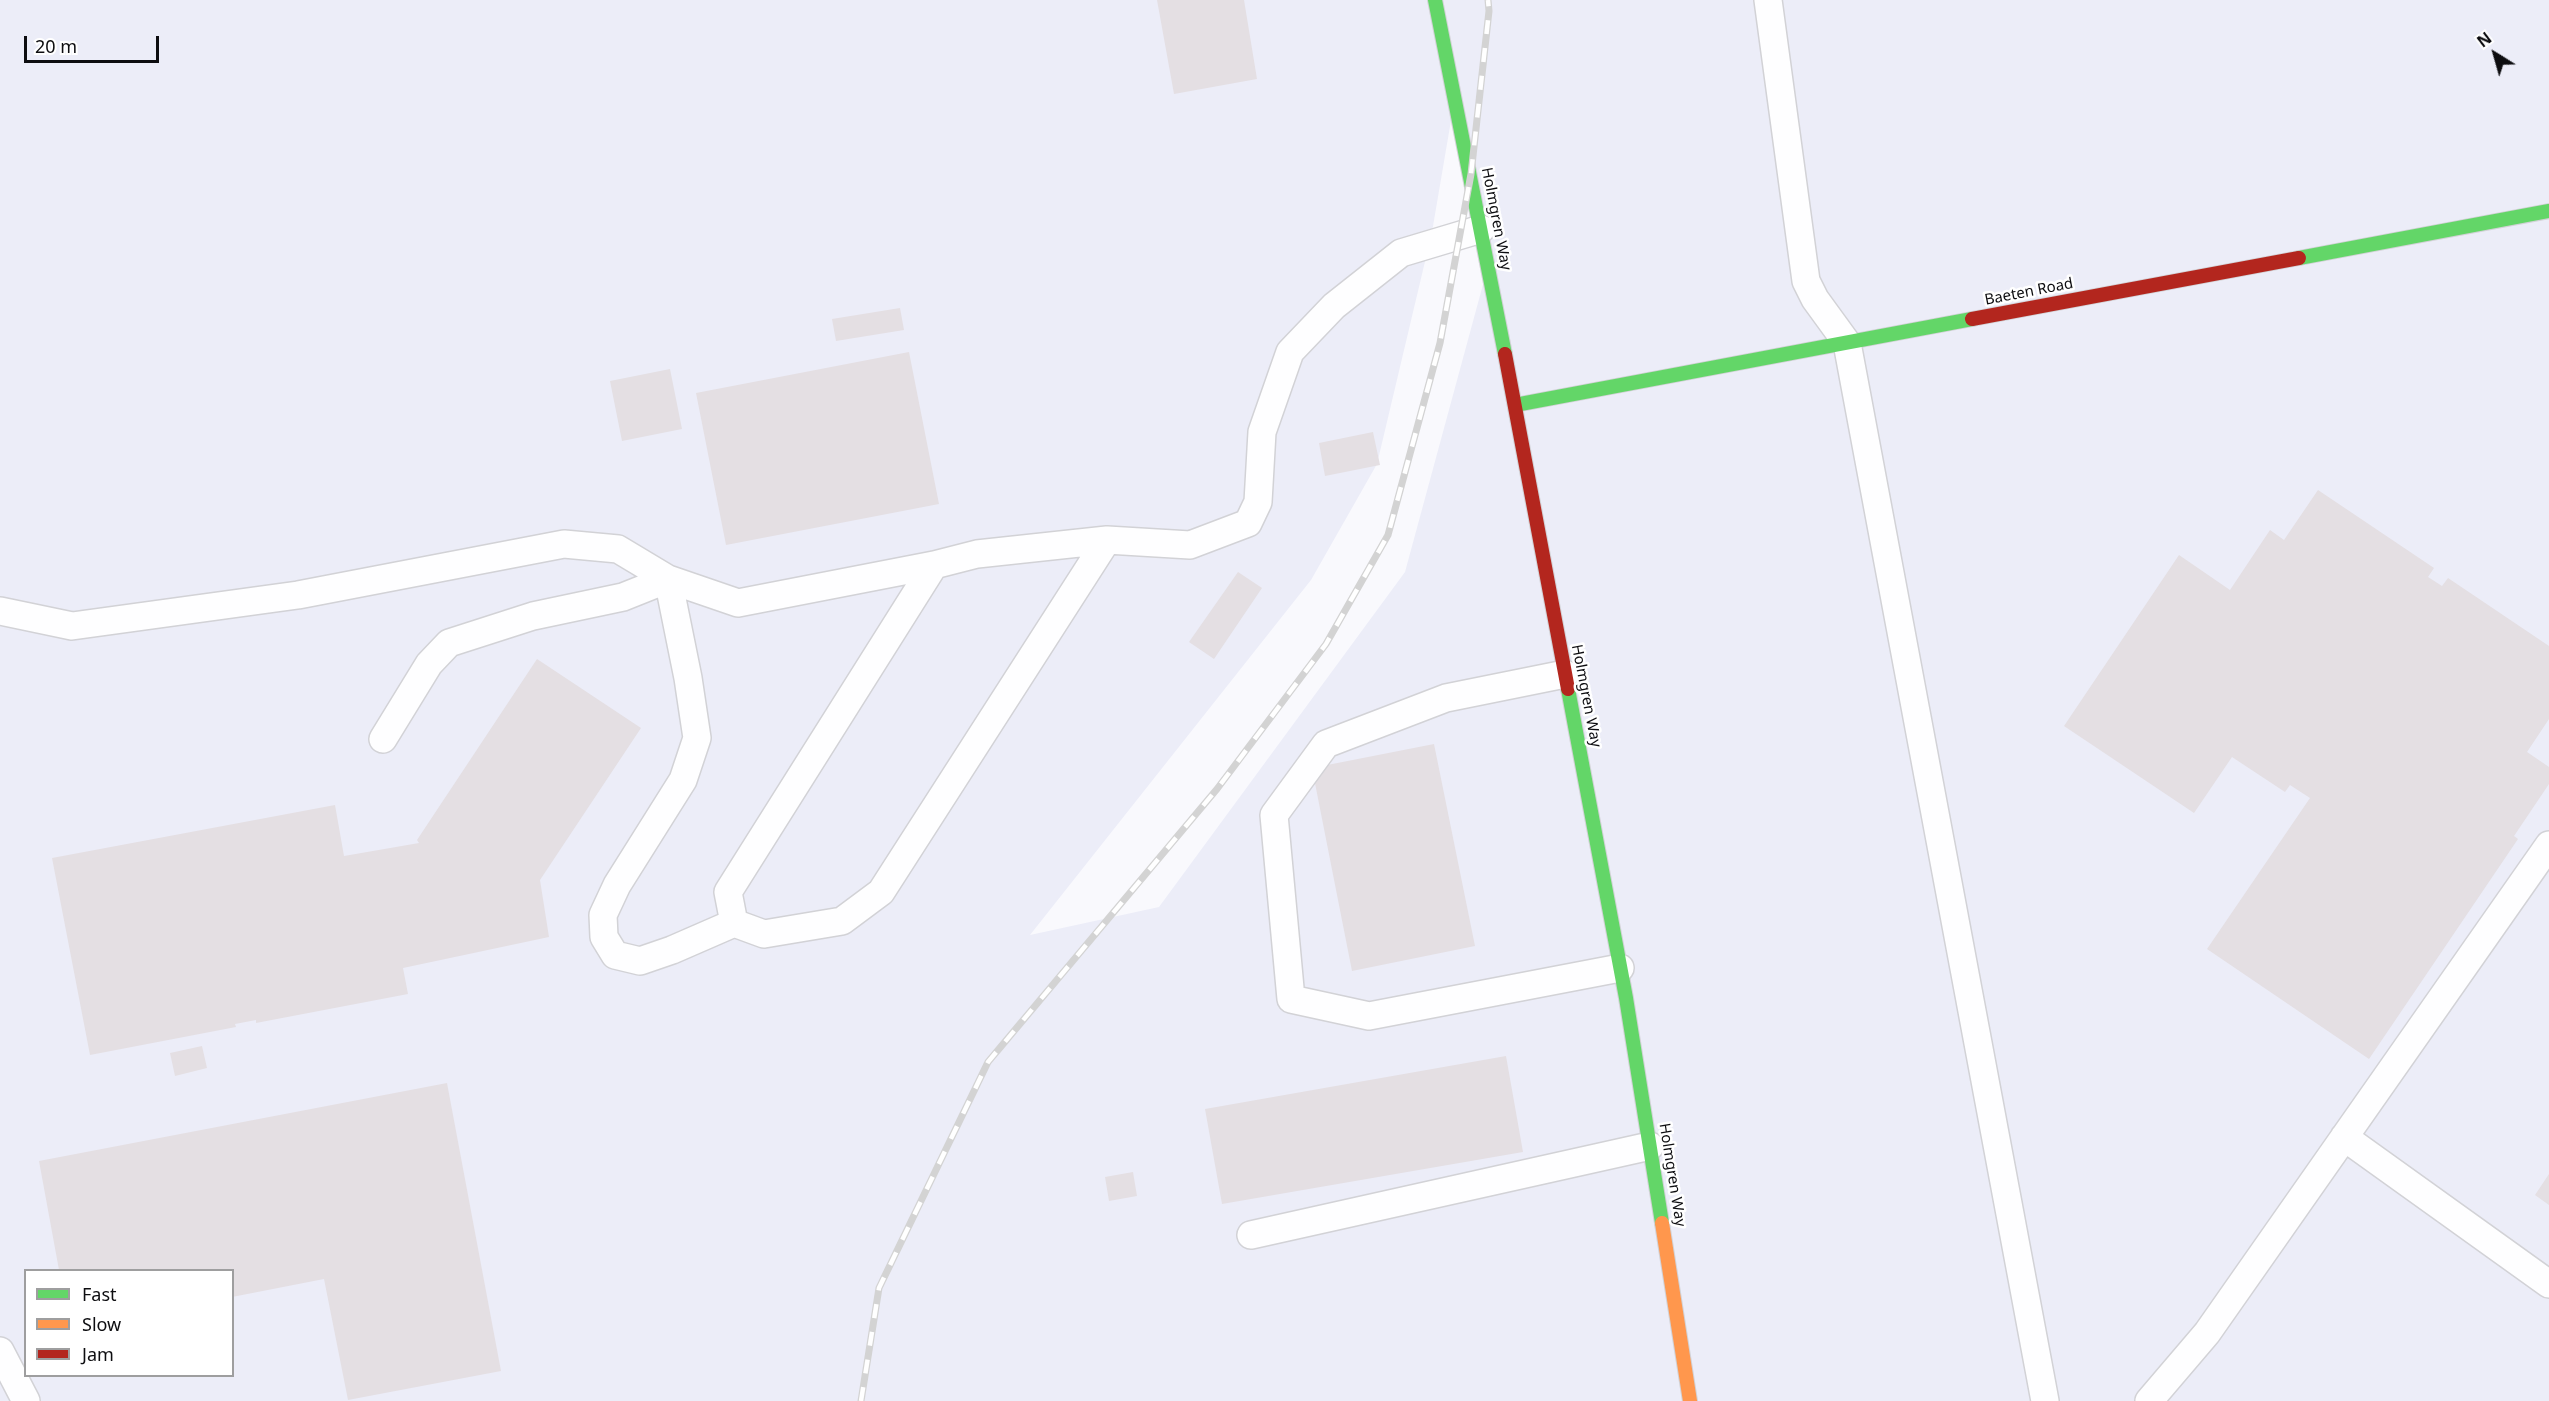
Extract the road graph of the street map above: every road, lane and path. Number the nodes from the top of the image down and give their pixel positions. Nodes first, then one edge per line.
1 (1435, 0) edge
2 (1768, 0) edge
3 (2549, 211) edge
4 (1481, 229) junction
5 (1847, 343) junction
6 (1515, 405) junction
7 (1107, 540) junction
8 (934, 565) junction
9 (668, 579) junction
10 (0, 611) edge
11 (1565, 674) junction
12 (383, 739) dead end
13 (2549, 845) edge
14 (734, 923) junction
15 (1620, 968) junction
16 (2344, 1137) junction
17 (1650, 1146) junction
18 (1251, 1235) dead end
19 (2549, 1284) edge
20 (0, 1351) edge
21 (26, 1401) edge
22 (1690, 1401) edge
23 (2045, 1401) edge
24 (2149, 1401) edge

1 - 4 street, Holmgren Way
2 - 5 lane
3 - 5 street, Baeten Road
4 - 6 street, Holmgren Way
4 - 7 lane
5 - 6 street, Baeten Road
5 - 23 lane
6 - 11 street, Holmgren Way
7 - 8 lane
7 - 14 lane
8 - 9 lane
8 - 14 lane
9 - 10 lane
9 - 12 lane
9 - 14 lane
11 - 15 street, Holmgren Way
11 - 15 lane
13 - 16 lane
15 - 17 street, Holmgren Way
16 - 19 lane
16 - 24 lane
17 - 18 lane
17 - 22 street, Holmgren Way
20 - 21 lane

